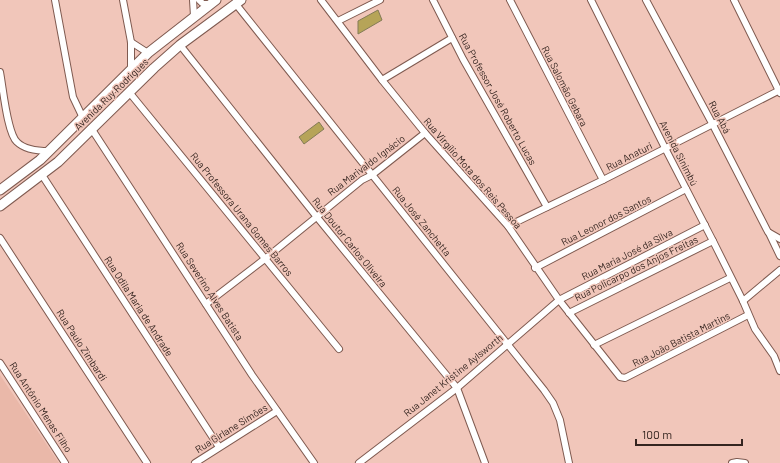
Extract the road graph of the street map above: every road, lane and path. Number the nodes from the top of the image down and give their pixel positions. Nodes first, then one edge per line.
1 (55, 0) edge
2 (123, 0) edge
3 (194, 0) edge
4 (199, 0) edge
5 (321, 0) edge
6 (380, 0) edge
7 (433, 0) edge
8 (510, 0) edge
9 (591, 0) edge
10 (646, 0) edge
11 (734, 0) edge
12 (213, 2) edge
13 (238, 2) edge
14 (194, 16) junction
15 (338, 22) junction
16 (452, 38) junction
17 (132, 42) junction
18 (180, 45) junction
19 (148, 53) junction
20 (131, 70) junction
21 (0, 72) edge
22 (382, 80) junction
23 (780, 91) edge
24 (129, 92) junction
25 (83, 118) junction
26 (713, 125) junction
27 (91, 128) junction
28 (425, 133) junction
29 (665, 148) junction
30 (49, 151) junction
31 (42, 175) junction
32 (372, 175) junction
33 (603, 180) junction
34 (686, 189) junction
35 (0, 190) edge
36 (0, 206) edge
37 (547, 207) junction
38 (316, 216) junction
39 (705, 225) junction
40 (508, 226) junction
41 (768, 232) junction
42 (0, 238) edge
43 (780, 239) edge
44 (713, 241) junction
45 (780, 256) edge
46 (266, 258) junction
47 (535, 268) junction
48 (780, 270) edge
49 (730, 278) junction
50 (559, 300) junction
51 (743, 301) junction
52 (206, 304) junction
53 (568, 313) junction
54 (748, 315) junction
55 (507, 344) junction
56 (594, 345) junction
57 (339, 348) dead end
58 (774, 356) junction
59 (780, 360) edge
60 (0, 363) edge
61 (780, 371) edge
62 (623, 378) joint
63 (457, 388) junction
64 (277, 410) junction
65 (219, 448) junction
66 (65, 463) edge
67 (147, 463) edge
68 (195, 463) edge
69 (314, 463) edge
70 (359, 463) edge
71 (485, 463) edge
72 (569, 463) edge
73 (732, 463) edge
74 (745, 463) edge

1 - 25 street
2 - 17 street
3 - 14 street
4 - 12 street
5 - 15 street, Rua Virgílio Mota dos Reis Pessoa
6 - 15 street
7 - 16 street, Rua Professor José Roberto Lucas
8 - 33 street, Rua Salomão Gebara
9 - 29 street, Avenida Sinimbú
10 - 26 street, Rua Abá
11 - 23 street
12 - 14 main road, Avenida Ruy Rodrigues
13 - 18 main road, Avenida Ruy Rodrigues
13 - 32 street, Rua José Zanchetta
14 - 19 main road, Avenida Ruy Rodrigues
15 - 22 street, Rua Virgílio Mota dos Reis Pessoa
16 - 22 street
16 - 37 street, Rua Professor José Roberto Lucas
17 - 19 street
17 - 20 street
18 - 24 main road, Avenida Ruy Rodrigues
18 - 38 street, Rua Doutor Carlos Oliveira
19 - 20 main road, Avenida Ruy Rodrigues
20 - 25 main road, Avenida Ruy Rodrigues
21 - 30 street
22 - 28 street, Rua Virgílio Mota dos Reis Pessoa
23 - 26 street, Rua Anaturi
24 - 27 main road, Avenida Ruy Rodrigues
24 - 46 street, Rua Professora Urana Gomes Barros
25 - 27 main road
25 - 30 main road, Avenida Ruy Rodrigues
26 - 29 street, Rua Anaturi
26 - 41 street, Rua Abá
27 - 31 main road, Avenida Ruy Rodrigues
27 - 52 street, Rua Severino Alves Batista
28 - 32 street, Rua Marivaldo Ignácio
28 - 40 street, Rua Virgílio Mota dos Reis Pessoa
29 - 33 street, Rua Anaturi
29 - 34 street, Avenida Sinimbú
30 - 35 main road, Avenida Ruy Rodrigues
31 - 36 main road, Avenida Ruy Rodrigues
31 - 65 street, Rua Odila Maria de Andrade
32 - 38 street, Rua Marivaldo Ignácio
32 - 55 street, Rua José Zanchetta
33 - 37 street, Rua Anaturi
34 - 39 street, Avenida Sinimbú
34 - 47 street, Rua Leonor dos Santos
37 - 40 street, Rua Anaturi
38 - 46 street, Rua Marivaldo Ignácio
38 - 63 street, Rua Doutor Carlos Oliveira
39 - 44 street, Avenida Sinimbú
39 - 50 street, Rua Maria José da Silva
40 - 47 street, Rua Virgílio Mota dos Reis Pessoa
41 - 43 street
41 - 45 street, Rua Abá
42 - 67 street, Rua Paulo Zimbardi
44 - 49 street, Avenida Sinimbú
44 - 53 street, Rua Policarpo dos Anjos Freitas
46 - 52 street, Rua Marivaldo Ignácio
46 - 57 street, Rua Professora Urana Gomes Barros
47 - 50 street, Rua Virgílio Mota dos Reis Pessoa
48 - 51 street
49 - 51 street, Avenida Sinimbú
49 - 56 street
50 - 53 street, Rua Virgílio Mota dos Reis Pessoa
50 - 55 street, Rua Janet Kristine Aylsworth
51 - 54 street, Avenida Sinimbú
52 - 64 street, Rua Severino Alves Batista
53 - 56 street, Rua Virgílio Mota dos Reis Pessoa
54 - 58 street, Avenida Sinimbú
54 - 62 street, Rua João Batista Martins
55 - 63 street, Rua Janet Kristine Aylsworth
55 - 72 street, Rua José Zanchetta
56 - 62 street, Rua Virgílio Mota dos Reis Pessoa
58 - 59 street
58 - 61 street
60 - 66 street, Rua Antônio Menas Filho
63 - 70 street, Rua Janet Kristine Aylsworth
63 - 71 street, Rua Doutor Carlos Oliveira
64 - 65 street, Rua Girlane Simões
64 - 69 street, Rua Severino Alves Batista
65 - 68 street, Rua Girlane Simões
73 - 74 street

